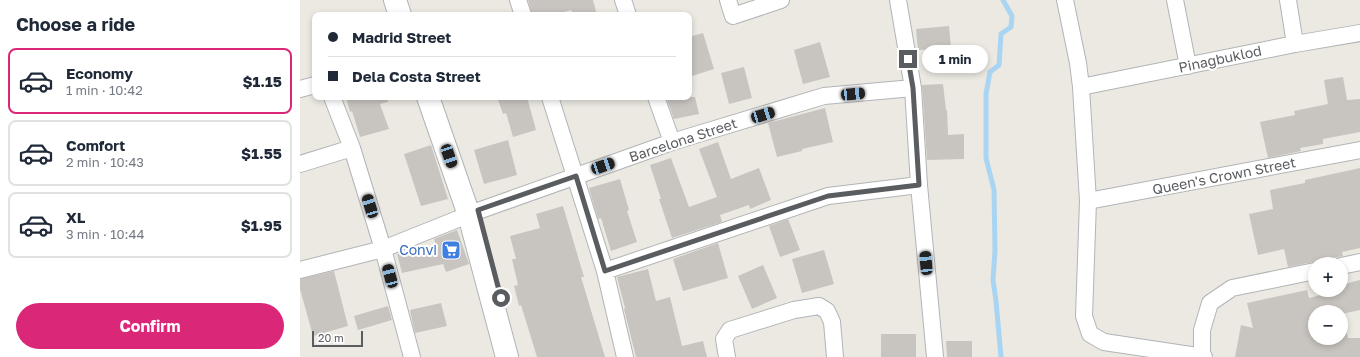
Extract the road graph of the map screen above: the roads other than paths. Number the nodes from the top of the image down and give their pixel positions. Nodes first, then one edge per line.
1 (395, 0) edge
2 (409, 0) edge
3 (518, 0) edge
4 (623, 0) edge
5 (728, 0) edge
6 (781, 0) edge
7 (898, 0) edge
8 (1065, 0) edge
9 (1175, 0) edge
10 (1288, 0) edge
11 (399, 12) edge
12 (413, 12) edge
13 (522, 12) edge
14 (627, 12) edge
15 (1360, 33) edge
16 (1295, 44) junction
17 (1188, 66) junction
18 (312, 86) edge
19 (1081, 87) junction
20 (913, 88) junction
21 (300, 90) edge
22 (333, 100) edge
23 (429, 100) edge
24 (442, 100) edge
25 (551, 100) edge
26 (657, 100) edge
27 (672, 142) junction
28 (352, 148) junction
29 (1360, 150) edge
30 (300, 164) edge
31 (576, 176) junction
32 (919, 185) junction
33 (1088, 201) junction
34 (474, 212) junction
35 (383, 248) junction
36 (1360, 262) edge
37 (1348, 265) edge
38 (300, 270) edge
39 (605, 271) junction
40 (1308, 272) edge
41 (412, 357) edge
42 (507, 357) edge
43 (516, 357) edge
44 (626, 357) edge
45 (727, 357) edge
46 (835, 357) edge
47 (935, 357) edge
48 (1203, 357) edge

1 - 11 street
2 - 12 street
3 - 13 street
4 - 14 street
5 - 6 street
7 - 20 street
8 - 19 street
9 - 17 street
10 - 16 street
15 - 16 street, Pinagbuklod
16 - 17 street, Pinagbuklod
17 - 19 street, Pinagbuklod
18 - 21 street
19 - 33 street
20 - 27 street, Barcelona Street
20 - 32 street
22 - 28 street
23 - 34 street
24 - 34 street
25 - 31 street
26 - 27 street
27 - 31 street, Barcelona Street
28 - 30 street
28 - 35 street
29 - 33 street, Queen's Crown Street
31 - 34 street, Barcelona Street
31 - 39 street
32 - 39 street
32 - 47 street
33 - 48 street
34 - 35 street, Barcelona Street
34 - 42 street
34 - 43 street
35 - 38 street, Barcelona Street
35 - 41 street
36 - 37 street
39 - 44 street
40 - 48 street
45 - 46 street

